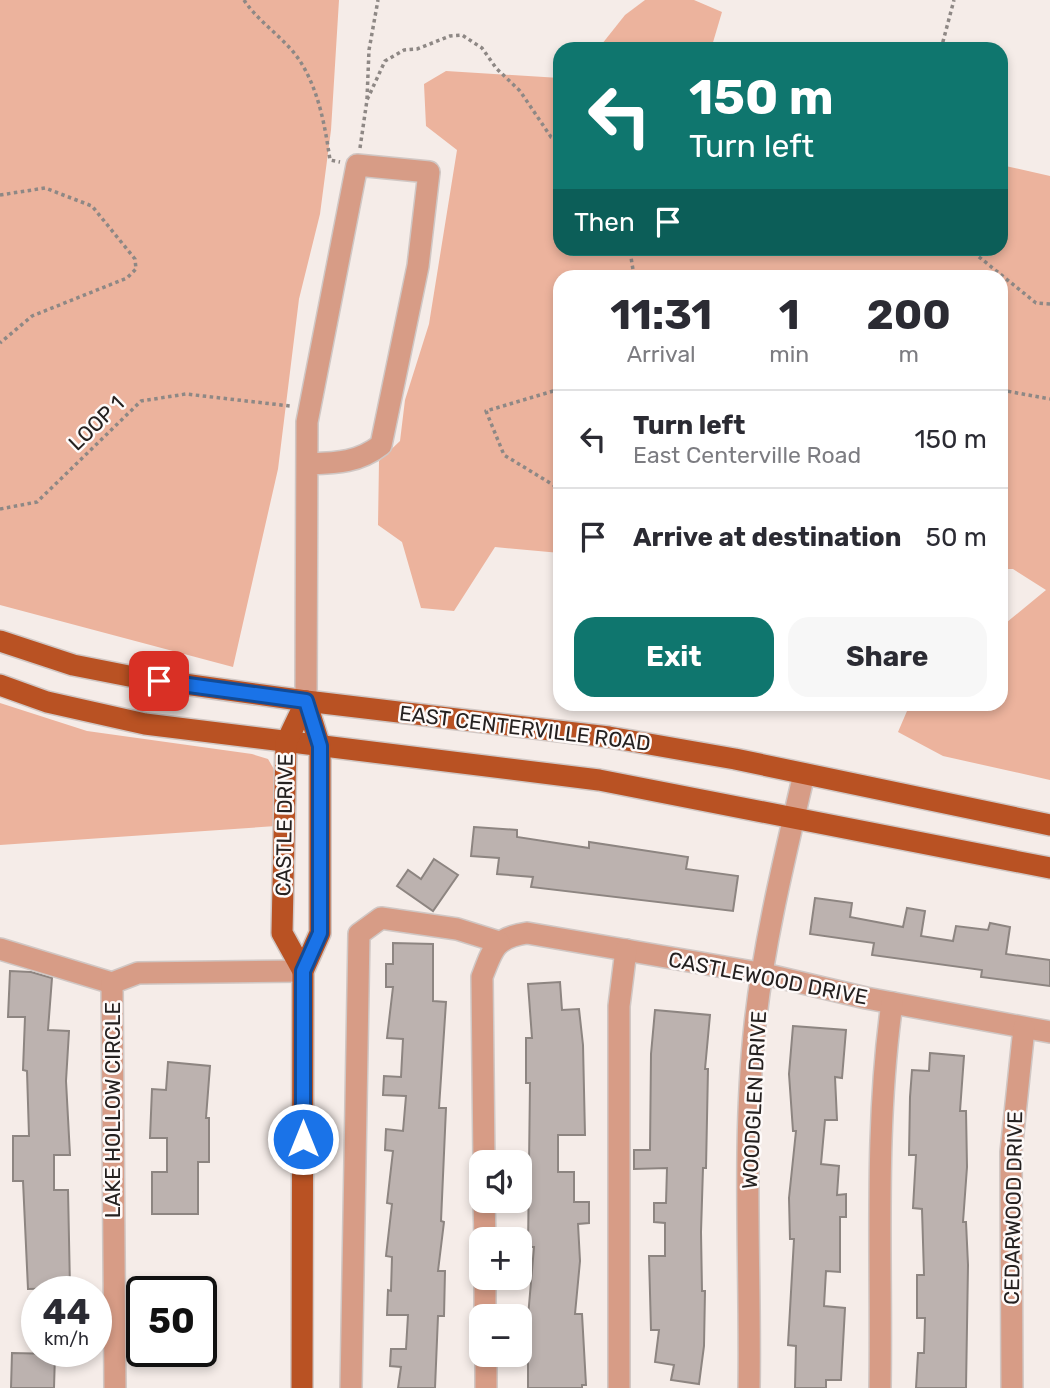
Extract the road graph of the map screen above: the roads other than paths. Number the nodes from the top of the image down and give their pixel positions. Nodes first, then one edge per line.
1 (307, 464) junction
2 (0, 641) edge
3 (0, 685) edge
4 (306, 701) junction
5 (286, 743) junction
6 (320, 746) junction
7 (804, 774) junction
8 (794, 816) junction
9 (1050, 825) edge
10 (1050, 868) edge
11 (495, 947) junction
12 (0, 949) edge
13 (626, 950) junction
14 (303, 971) junction
15 (764, 974) junction
16 (112, 983) junction
17 (892, 1003) junction
18 (1024, 1028) junction
19 (1050, 1032) edge
20 (484, 1150) edge
21 (486, 1367) edge
22 (115, 1388) edge
23 (302, 1388) edge
24 (351, 1388) edge
25 (486, 1388) edge
26 (619, 1388) edge
27 (749, 1388) edge
28 (880, 1388) edge
29 (1012, 1388) edge

1 - 1 street
1 - 4 street
2 - 4 main road, EAST CENTERVILLE ROAD
3 - 5 main road, EAST CENTERVILLE ROAD
4 - 5 main road, CASTLE DRIVE
4 - 6 main road, CASTLE DRIVE
4 - 7 main road, EAST CENTERVILLE ROAD
5 - 6 main road, EAST CENTERVILLE ROAD
5 - 14 main road, CASTLE DRIVE
6 - 8 main road, EAST CENTERVILLE ROAD
6 - 14 main road, CASTLE DRIVE
7 - 8 street, WOODGLEN DRIVE
7 - 9 main road, EAST CENTERVILLE ROAD
8 - 10 main road, EAST CENTERVILLE ROAD
8 - 15 street, WOODGLEN DRIVE
11 - 13 street, CASTLEWOOD DRIVE
11 - 20 street
11 - 24 street
12 - 16 street
13 - 15 street, CASTLEWOOD DRIVE
13 - 26 street
14 - 16 street, LAKE HOLLOW CIRCLE
14 - 23 main road, CASTLE DRIVE
15 - 17 street, CASTLEWOOD DRIVE
15 - 27 street, WOODGLEN DRIVE
16 - 22 street, LAKE HOLLOW CIRCLE
17 - 18 street, CASTLEWOOD DRIVE
17 - 28 street
18 - 19 street, CASTLEWOOD DRIVE
18 - 29 street, CEDARWOOD DRIVE
21 - 25 street

